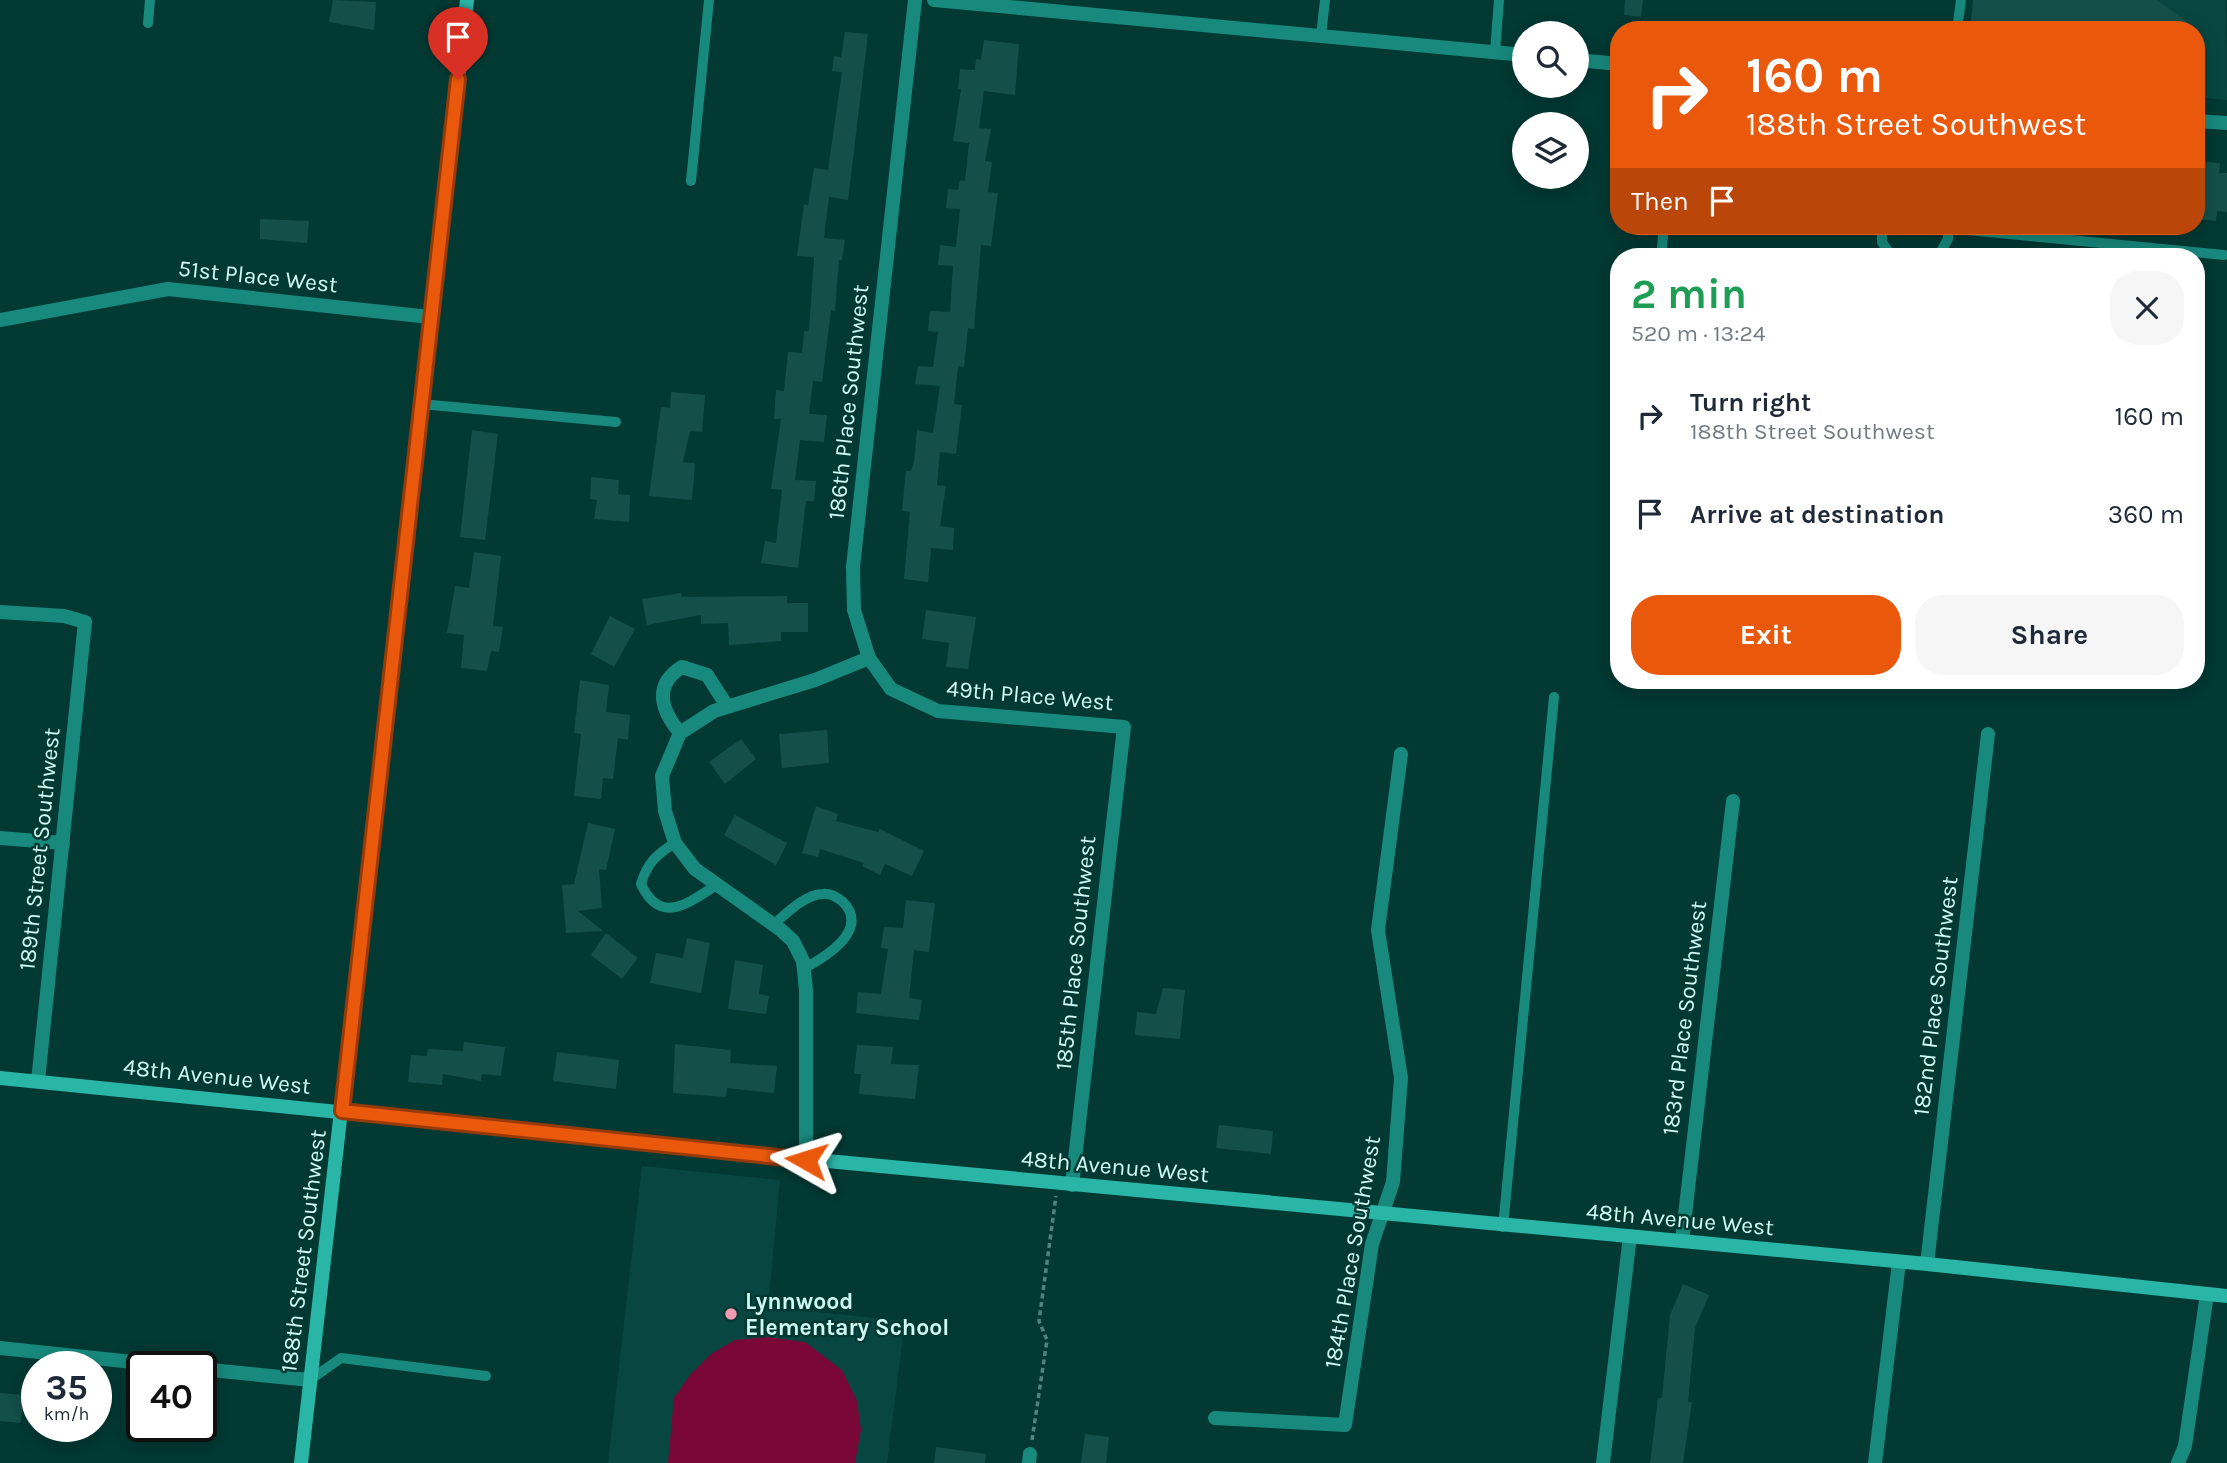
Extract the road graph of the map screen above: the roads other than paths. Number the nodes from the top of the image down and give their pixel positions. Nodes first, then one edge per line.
1 (150, 0) edge
2 (467, 0) edge
3 (709, 0) edge
4 (915, 0) edge
5 (934, 0) edge
6 (1325, 0) edge
7 (1499, 0) edge
8 (1961, 0) edge
9 (1958, 21) edge
10 (148, 23) dead end
11 (1321, 36) junction
12 (1495, 52) junction
13 (1512, 54) edge
14 (1589, 61) edge
15 (1610, 63) edge
16 (2205, 122) edge
17 (2227, 123) edge
18 (691, 181) dead end
19 (2002, 235) edge
20 (2089, 248) edge
21 (2205, 255) edge
22 (2224, 256) dead end
23 (430, 317) junction
24 (0, 320) edge
25 (421, 404) junction
26 (616, 422) dead end
27 (0, 612) edge
28 (869, 658) junction
29 (1554, 697) dead end
30 (727, 706) junction
31 (1124, 727) joint
32 (680, 733) junction
33 (1988, 734) dead end
34 (1401, 754) dead end
35 (1732, 801) dead end
36 (0, 838) edge
37 (63, 842) junction
38 (675, 843) junction
39 (715, 886) junction
40 (773, 925) junction
41 (803, 969) junction
42 (0, 1078) edge
43 (38, 1081) junction
44 (342, 1111) junction
45 (806, 1160) junction
46 (1072, 1185) junction
47 (1383, 1214) junction
48 (1503, 1227) junction
49 (1630, 1236) junction
50 (1682, 1241) junction
51 (1899, 1262) junction
52 (1927, 1264) junction
53 (2207, 1294) junction
54 (2227, 1296) edge
55 (0, 1348) edge
56 (126, 1361) edge
57 (217, 1371) edge
58 (486, 1376) dead end
59 (310, 1380) junction
60 (1215, 1419) dead end
61 (301, 1463) edge
62 (1603, 1463) edge
63 (1875, 1463) edge
64 (2178, 1463) edge

1 - 10 lane
2 - 23 street, 188th Street Southwest
3 - 18 lane
4 - 28 street, 186th Place Southwest
5 - 11 street
6 - 11 lane
7 - 12 lane
8 - 9 lane
11 - 12 street
12 - 13 street
14 - 15 street
16 - 17 street
19 - 20 lane
21 - 22 lane
23 - 24 street, 51st Place West
23 - 25 street, 188th Street Southwest
25 - 26 lane
25 - 44 street, 188th Street Southwest
27 - 37 street, 189th Street Southwest
28 - 30 street
28 - 31 street, 49th Place West
29 - 48 lane
30 - 32 street
30 - 32 street
31 - 46 street, 185th Place Southwest
32 - 38 street
33 - 52 street, 182nd Place Southwest
34 - 47 street, 184th Place Southwest
35 - 50 street, 183rd Place Southwest
36 - 37 street
37 - 43 street, 189th Street Southwest
38 - 39 street
38 - 39 lane
39 - 40 street
40 - 41 street
40 - 41 lane
41 - 45 street
42 - 43 street, 48th Avenue West
43 - 44 street, 48th Avenue West
44 - 45 street, 48th Avenue West
44 - 59 street, 188th Street Southwest
45 - 46 street, 48th Avenue West
46 - 47 street, 48th Avenue West
47 - 48 street, 48th Avenue West
47 - 60 street, 184th Place Southwest
48 - 49 street, 48th Avenue West
49 - 50 street, 48th Avenue West
49 - 62 street
50 - 51 street, 48th Avenue West
51 - 52 street, 48th Avenue West
51 - 63 street
52 - 53 street, 48th Avenue West
53 - 54 street, 48th Avenue West
53 - 64 street
55 - 56 street
57 - 59 street
58 - 59 lane
59 - 61 street, 188th Street Southwest

